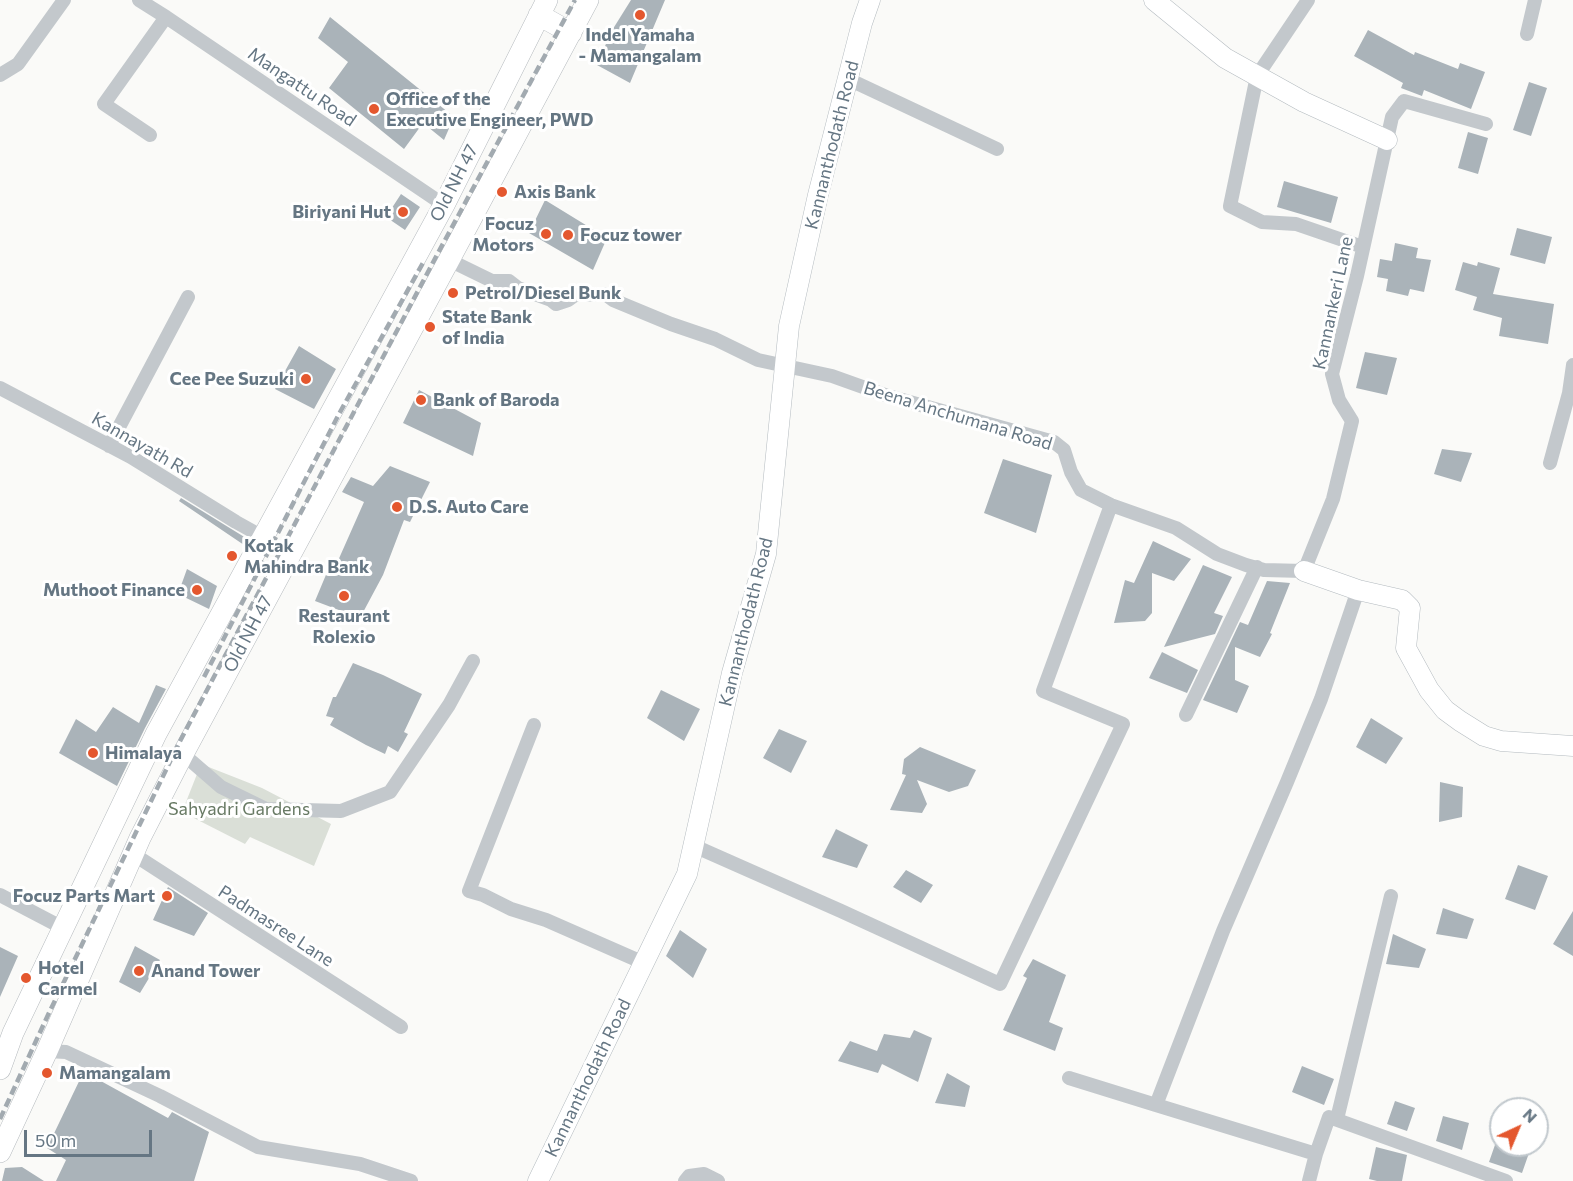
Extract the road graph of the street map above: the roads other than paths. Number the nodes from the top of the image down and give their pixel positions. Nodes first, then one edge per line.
1 (64, 0) edge
2 (139, 0) edge
3 (588, 0) edge
4 (870, 0) edge
5 (1154, 0) edge
6 (1308, 0) edge
7 (1535, 0) edge
8 (543, 8) edge
9 (166, 17) junction
10 (570, 33) junction
11 (1527, 34) dead end
12 (0, 75) edge
13 (1257, 76) junction
14 (848, 79) junction
15 (1486, 124) dead end
16 (150, 135) dead end
17 (1387, 140) junction
18 (997, 149) dead end
19 (444, 205) junction
20 (1363, 247) junction
21 (449, 260) junction
22 (188, 297) dead end
23 (785, 365) junction
24 (1573, 365) edge
25 (0, 388) edge
26 (109, 446) junction
27 (1550, 463) dead end
28 (1111, 505) junction
29 (263, 537) junction
30 (1257, 567) junction
31 (1304, 571) junction
32 (1358, 590) junction
33 (473, 661) dead end
34 (1186, 715) dead end
35 (534, 725) dead end
36 (1573, 746) edge
37 (183, 754) junction
38 (114, 823) junction
39 (694, 846) junction
40 (136, 847) junction
41 (0, 895) edge
42 (1391, 896) dead end
43 (63, 928) junction
44 (644, 963) junction
45 (401, 1027) dead end
46 (47, 1052) junction
47 (1, 1066) edge
48 (1069, 1078) dead end
49 (1156, 1105) junction
50 (1337, 1119) junction
51 (0, 1152) edge
52 (1316, 1154) junction
53 (411, 1181) edge
54 (538, 1181) edge
55 (685, 1181) edge
56 (718, 1181) edge
57 (1309, 1181) edge
58 (1506, 1181) edge

1 - 12 street
2 - 9 street, Mangattu Road
3 - 10 main road, Old NH 47
4 - 14 street, Kannanthodath Road
5 - 13 street
6 - 13 street
7 - 11 street
8 - 10 main road
8 - 19 main road, Old NH 47
9 - 16 street
9 - 19 street, Mangattu Road
10 - 21 main road, Old NH 47
13 - 17 street
13 - 20 street
14 - 18 street
14 - 23 street, Kannanthodath Road
15 - 17 street, Kannankeri Lane
17 - 20 street, Kannankeri Lane
19 - 29 main road, Old NH 47
20 - 31 street, Kannankeri Lane
21 - 23 street, Beena Anchumana Road
21 - 37 main road, Old NH 47
22 - 26 street
23 - 28 street, Beena Anchumana Road
23 - 39 street, Kannanthodath Road
24 - 27 street
25 - 26 street, Kannayath Rd
26 - 29 street, Kannayath Rd
28 - 30 street, Beena Anchumana Road
28 - 39 street
29 - 38 main road, Old NH 47
30 - 31 street, Beena Anchumana Road
30 - 34 street
31 - 32 street, Beena Anchumana Road
32 - 36 street, Beena Anchumana Road
32 - 49 street
33 - 37 street
35 - 44 street
37 - 40 main road, Old NH 47
38 - 40 main road
38 - 43 main road, Old NH 47
39 - 44 street, Kannanthodath Road
40 - 45 street, Padmasree Lane
40 - 46 main road, Old NH 47
41 - 43 street
42 - 50 street
43 - 47 main road, Old NH 47
44 - 54 street, Kannanthodath Road
46 - 51 main road, Old NH 47
46 - 53 street
48 - 49 street
49 - 52 street
50 - 52 street
50 - 58 street
52 - 57 street
55 - 56 street

